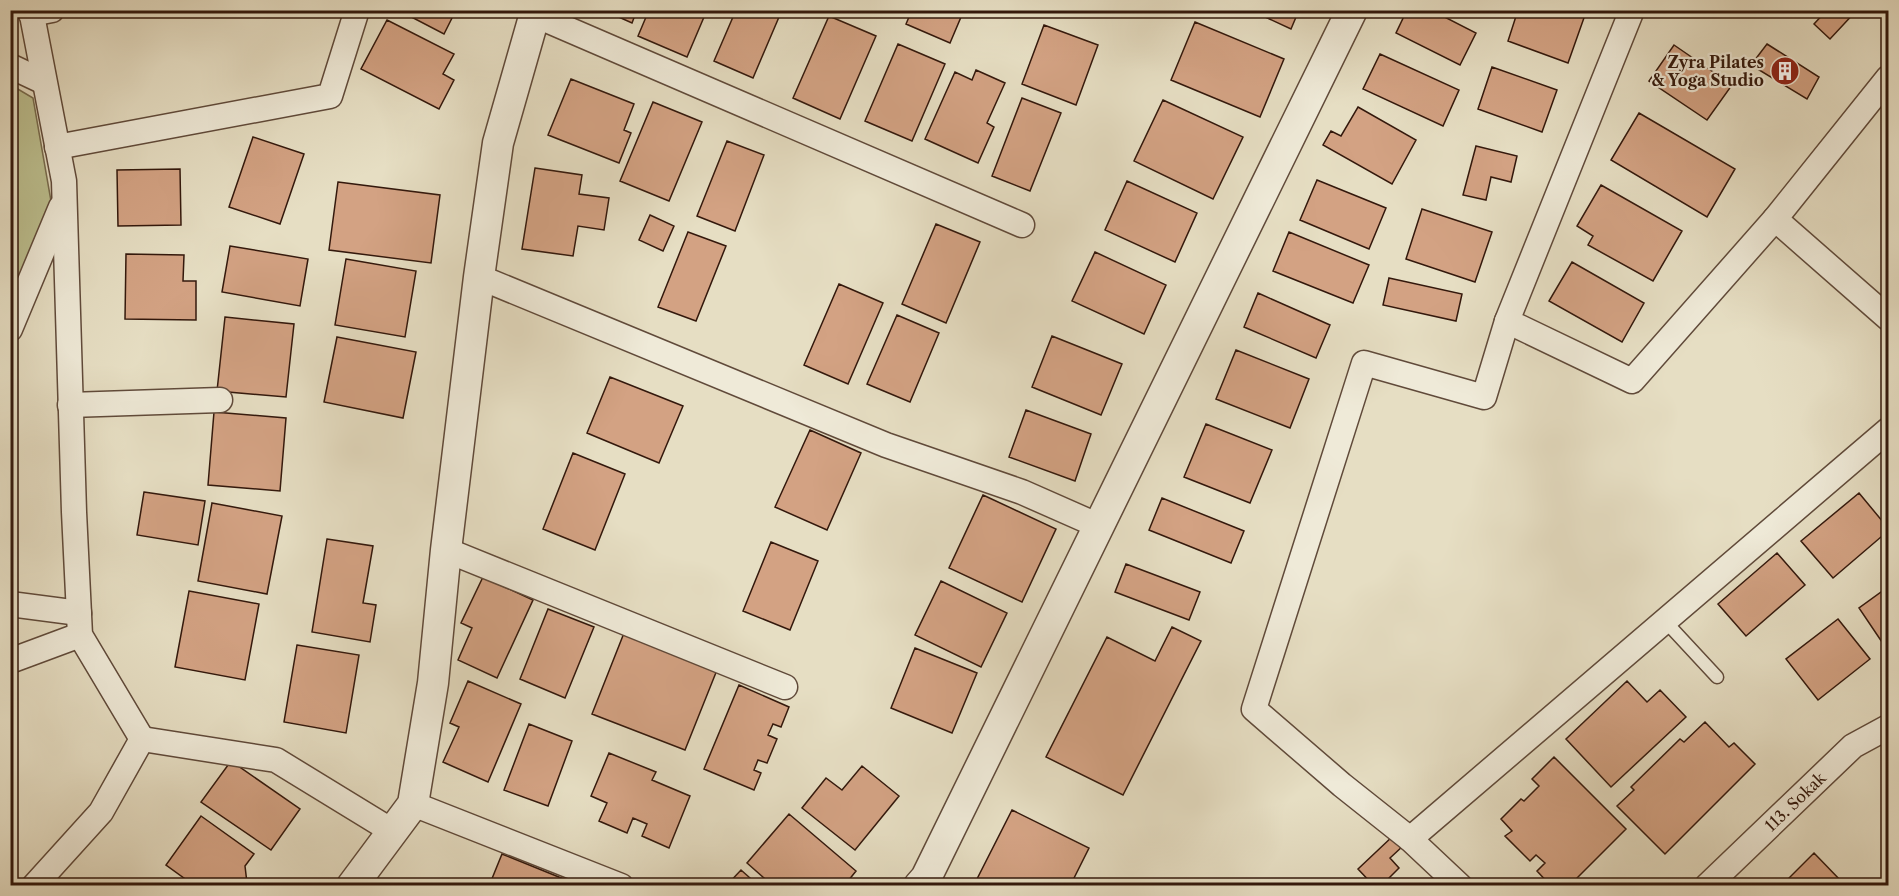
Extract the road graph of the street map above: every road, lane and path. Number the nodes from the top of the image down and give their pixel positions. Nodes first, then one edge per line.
1 (357, 10) edge
2 (1352, 10) edge
3 (1632, 10) edge
4 (38, 12) edge
5 (536, 13) edge
6 (10, 66) edge
7 (1888, 78) edge
8 (44, 82) junction
9 (57, 147) junction
10 (64, 199) junction
11 (1775, 219) junction
12 (1022, 225) dead end
13 (479, 277) junction
14 (1888, 318) edge
15 (1507, 321) junction
16 (10, 328) edge
17 (220, 400) dead end
18 (70, 405) junction
19 (1888, 430) edge
20 (1099, 526) junction
21 (446, 550) junction
22 (10, 604) edge
23 (1665, 621) junction
24 (79, 624) junction
25 (10, 661) edge
26 (1717, 677) dead end
27 (785, 687) dead end
28 (1888, 727) edge
29 (142, 739) junction
30 (413, 804) junction
31 (392, 831) junction
32 (1410, 839) junction
33 (34, 885) edge
34 (352, 885) edge
35 (621, 885) edge
36 (919, 885) edge
37 (1460, 885) edge
38 (1707, 885) edge

1 - 9 street
2 - 20 street
3 - 15 street
4 - 8 street
5 - 12 street
5 - 13 street
6 - 8 street
7 - 11 street
8 - 9 street
9 - 10 street
10 - 16 street
10 - 18 street
11 - 14 street
11 - 15 street
13 - 20 street
13 - 21 street
15 - 32 street
17 - 18 street
18 - 24 street
19 - 23 street
20 - 36 street
21 - 27 street
21 - 30 street
22 - 24 street
23 - 26 lane
23 - 32 street
24 - 25 street
24 - 29 street
28 - 38 street, 113. Sokak
29 - 31 street
29 - 33 street
30 - 31 street
30 - 35 street
31 - 34 street
32 - 37 street

